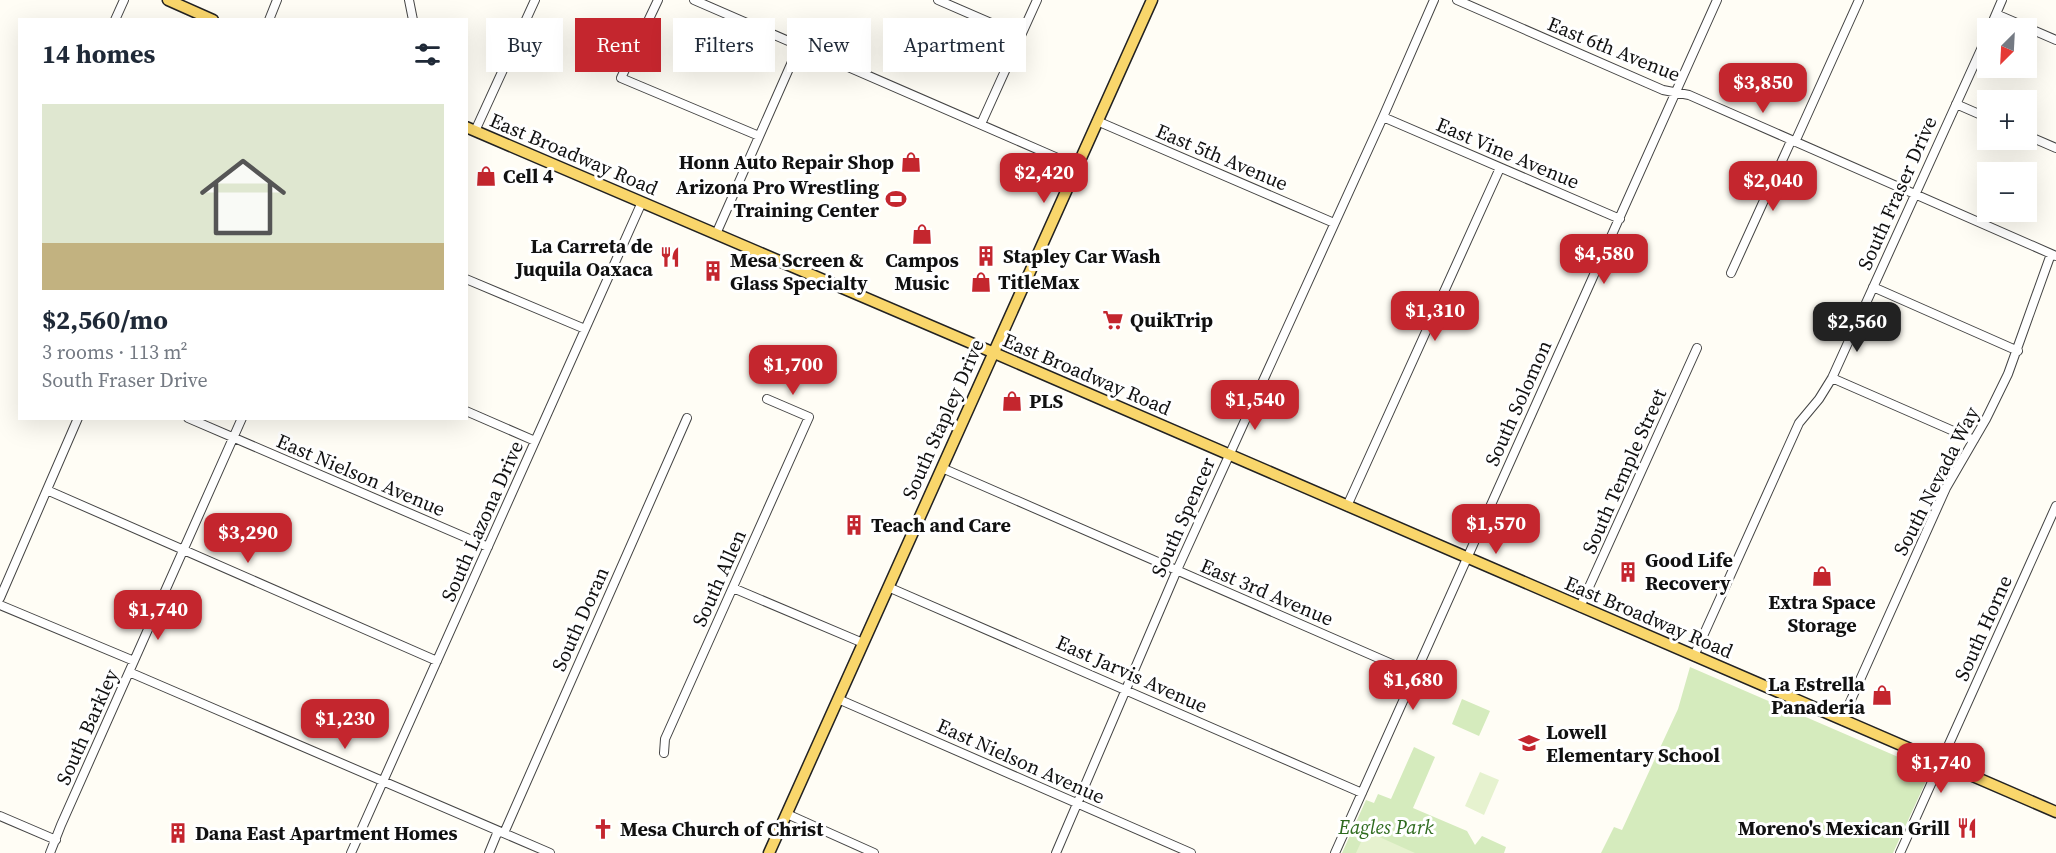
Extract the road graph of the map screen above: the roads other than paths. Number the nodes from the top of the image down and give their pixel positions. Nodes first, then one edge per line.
1 (124, 0) edge
2 (168, 0) edge
3 (277, 0) edge
4 (409, 0) edge
5 (535, 0) edge
6 (658, 0) edge
7 (694, 0) edge
8 (938, 0) edge
9 (1037, 0) edge
10 (1152, 0) edge
11 (1434, 0) edge
12 (1457, 0) edge
13 (1717, 0) edge
14 (1859, 0) edge
15 (2002, 0) edge
16 (1996, 14) junction
17 (116, 18) edge
18 (208, 18) edge
19 (270, 18) edge
20 (413, 18) edge
21 (980, 18) edge
22 (1994, 18) edge
23 (1026, 25) edge
24 (2056, 40) edge
25 (787, 41) edge
26 (1977, 58) edge
27 (787, 72) edge
28 (860, 72) edge
29 (1005, 72) edge
30 (1676, 93) junction
31 (1956, 104) junction
32 (1977, 113) edge
33 (1383, 117) junction
34 (1097, 121) junction
35 (981, 124) junction
36 (471, 129) edge
37 (759, 135) junction
38 (2037, 140) edge
39 (1793, 141) junction
40 (2056, 148) edge
41 (1076, 166) junction
42 (1500, 168) junction
43 (1914, 194) junction
44 (642, 202) junction
45 (1620, 219) junction
46 (1334, 223) junction
47 (716, 234) junction
48 (2054, 255) edge
49 (1731, 273) dead end
50 (468, 280) edge
51 (1873, 286) junction
52 (585, 329) junction
53 (1697, 348) dead end
54 (2018, 351) junction
55 (992, 352) junction
56 (1832, 378) junction
57 (767, 399) dead end
58 (468, 412) edge
59 (687, 418) dead end
60 (77, 420) edge
61 (192, 420) edge
62 (241, 420) edge
63 (233, 438) junction
64 (1974, 440) junction
65 (535, 441) junction
66 (1229, 455) junction
67 (942, 468) junction
68 (48, 491) junction
69 (1347, 506) junction
70 (2056, 506) edge
71 (488, 547) junction
72 (184, 550) junction
73 (1467, 558) junction
74 (1177, 570) junction
75 (888, 586) junction
76 (732, 588) junction
77 (0, 598) edge
78 (0, 605) edge
79 (1580, 607) junction
80 (863, 643) junction
81 (1694, 656) junction
82 (134, 661) junction
83 (437, 662) junction
84 (129, 672) junction
85 (1415, 674) junction
86 (1125, 689) junction
87 (838, 699) junction
88 (1842, 720) junction
89 (664, 753) dead end
90 (1940, 763) junction
91 (383, 781) junction
92 (1362, 793) junction
93 (1078, 804) junction
94 (2056, 812) edge
95 (787, 814) junction
96 (0, 816) edge
97 (501, 832) junction
98 (56, 840) junction
99 (50, 853) edge
100 (351, 853) edge
101 (489, 853) edge
102 (550, 853) edge
103 (769, 853) edge
104 (874, 853) edge
105 (1056, 853) edge
106 (1191, 853) edge
107 (1335, 853) edge
108 (1900, 853) edge

1 - 17 street
2 - 18 main road
3 - 19 street
4 - 20 street
5 - 36 street
6 - 37 street
7 - 25 street
8 - 21 street
9 - 23 street
10 - 34 main road, South Stapley Drive
11 - 33 street, South Spencer
12 - 30 street, East 6th Avenue
13 - 30 street, South Solomon
14 - 39 street
15 - 16 street
16 - 22 street
16 - 24 street
26 - 31 street, South Fraser Drive
27 - 37 street
28 - 35 street
29 - 35 street
30 - 39 street, East 6th Avenue
30 - 45 street, South Solomon
31 - 32 street
31 - 43 street, South Fraser Drive
33 - 42 street, East Vine Avenue
33 - 46 street, South Spencer
34 - 41 main road, South Stapley Drive
34 - 46 street, East 5th Avenue
35 - 41 street
36 - 44 main road, East Broadway Road
37 - 47 street
38 - 40 street
39 - 43 street, East 6th Avenue
39 - 49 street
41 - 55 main road, South Stapley Drive
42 - 45 street, East Vine Avenue
42 - 69 street
43 - 48 street, East 6th Avenue
43 - 51 street, South Fraser Drive
44 - 47 main road, East Broadway Road
44 - 52 street, South Lazona Drive
45 - 73 street, South Solomon
46 - 66 street, South Spencer
47 - 55 main road, East Broadway Road
48 - 54 street, South Nevada Way
50 - 52 street
51 - 54 street
51 - 56 street, South Fraser Drive
52 - 65 street, South Lazona Drive
53 - 79 street, South Temple Street
54 - 64 street, South Nevada Way
55 - 66 main road, East Broadway Road
55 - 67 main road, South Stapley Drive
56 - 64 street
56 - 81 street, South Fraser Drive
57 - 76 street, South Allen
58 - 65 street
59 - 97 street, South Doran
60 - 68 street
61 - 63 street, East Nielson Avenue
62 - 63 street, South Barkley
63 - 71 street, East Nielson Avenue
63 - 72 street, South Barkley
64 - 88 street, South Nevada Way
65 - 71 street, South Lazona Drive
66 - 69 main road, East Broadway Road
66 - 74 street, South Spencer
67 - 74 street, East 3rd Avenue
67 - 75 main road, South Stapley Drive
68 - 72 street
68 - 77 street
69 - 73 main road, East Broadway Road
70 - 90 street, South Horne
71 - 83 street, South Lazona Drive
72 - 82 street, South Barkley
72 - 83 street
73 - 79 main road, East Broadway Road
73 - 85 street, South Solomon
74 - 85 street, East 3rd Avenue
74 - 86 street, South Spencer
75 - 80 main road, South Stapley Drive
75 - 86 street, East Jarvis Avenue
76 - 80 street
76 - 89 street, South Allen
78 - 82 street
79 - 81 main road, East Broadway Road
80 - 87 main road, South Stapley Drive
81 - 88 main road, East Broadway Road
82 - 84 street, South Barkley
83 - 91 street, South Lazona Drive
84 - 91 street
84 - 98 street, South Barkley
85 - 92 street, South Solomon
86 - 92 street, East Jarvis Avenue
86 - 93 street, South Spencer
87 - 93 street, East Nielson Avenue
87 - 95 main road, South Stapley Drive
88 - 90 main road, East Broadway Road
90 - 94 main road, East Broadway Road
90 - 108 street, South Horne
91 - 97 street
91 - 100 street, South Lazona Drive
92 - 107 street, South Solomon
93 - 105 street, South Spencer
93 - 106 street, East Nielson Avenue
95 - 103 main road, South Stapley Drive
95 - 104 street
96 - 98 street
97 - 101 street, South Doran
97 - 102 street
98 - 99 street, South Barkley

